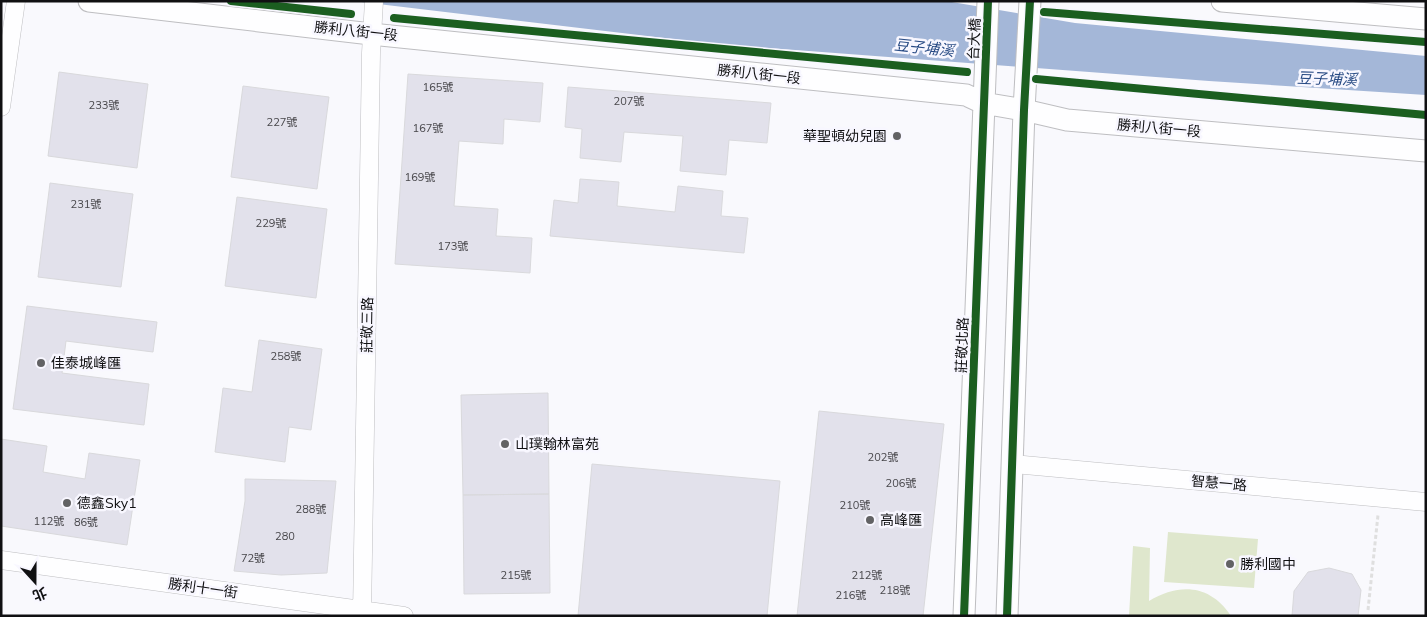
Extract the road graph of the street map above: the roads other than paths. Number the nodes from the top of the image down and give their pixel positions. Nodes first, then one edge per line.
1 (16, 1) edge
2 (89, 1) edge
3 (374, 1) edge
4 (1222, 1) edge
5 (988, 3) edge
6 (1029, 6) edge
7 (1426, 19) edge
8 (371, 34) junction
9 (985, 75) joint
10 (983, 103) junction
11 (1, 108) edge
12 (1024, 110) junction
13 (1426, 151) edge
14 (1013, 464) junction
15 (1426, 502) edge
16 (1, 560) edge
17 (362, 613) edge
18 (404, 616) edge
19 (964, 616) edge
20 (1007, 616) edge

1 - 11 street
2 - 8 street, 勝利八街一段
3 - 8 street, 莊敬三路
4 - 7 street
5 - 9 street, 台大橋
6 - 12 street
8 - 10 street, 勝利八街一段
8 - 17 street, 莊敬三路
9 - 10 street, 莊敬北路
10 - 12 street, 勝利八街一段
10 - 19 street, 莊敬北路
12 - 13 street, 勝利八街一段
12 - 14 street
14 - 15 street, 智慧一路
14 - 20 street
16 - 17 street, 勝利十一街
17 - 18 street, 勝利十一街

